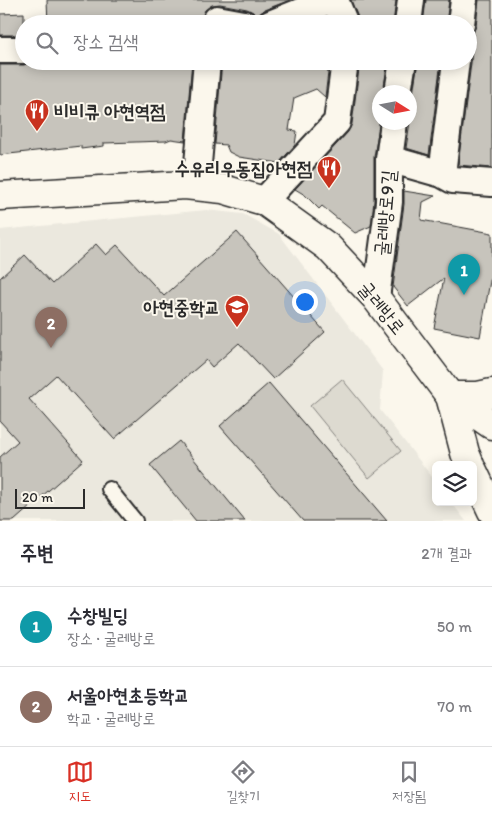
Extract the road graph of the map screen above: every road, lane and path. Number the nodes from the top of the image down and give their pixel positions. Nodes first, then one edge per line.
1 (330, 0) edge
2 (336, 0) edge
3 (411, 0) edge
4 (464, 0) edge
5 (292, 15) edge
6 (342, 15) edge
7 (409, 15) edge
8 (462, 15) edge
9 (0, 50) edge
10 (15, 50) edge
11 (206, 70) edge
12 (344, 70) edge
13 (402, 70) edge
14 (455, 70) edge
15 (399, 85) edge
16 (393, 130) edge
17 (389, 158) junction
18 (442, 174) junction
19 (492, 183) edge
20 (185, 185) junction
21 (0, 196) edge
22 (264, 201) junction
23 (376, 298) junction
24 (492, 393) edge
25 (450, 396) junction
26 (492, 424) edge
27 (468, 461) edge
28 (477, 479) edge
29 (109, 489) dead end
30 (492, 511) edge
31 (136, 521) edge

1 - 5 street
2 - 6 street
3 - 7 street
4 - 8 street
9 - 10 street
11 - 20 street
12 - 22 street
13 - 15 street
14 - 18 street
16 - 17 street, 굴레방로9길
17 - 18 street, 굴레방로9길
17 - 23 street, 굴레방로9길
18 - 19 street, 굴레방로9길
20 - 21 street, 굴레방로
20 - 22 street, 굴레방로
22 - 23 street, 굴레방로
23 - 25 street, 굴레방로
24 - 25 street
25 - 26 street, 굴레방로
25 - 27 street
28 - 30 street
29 - 31 lane

